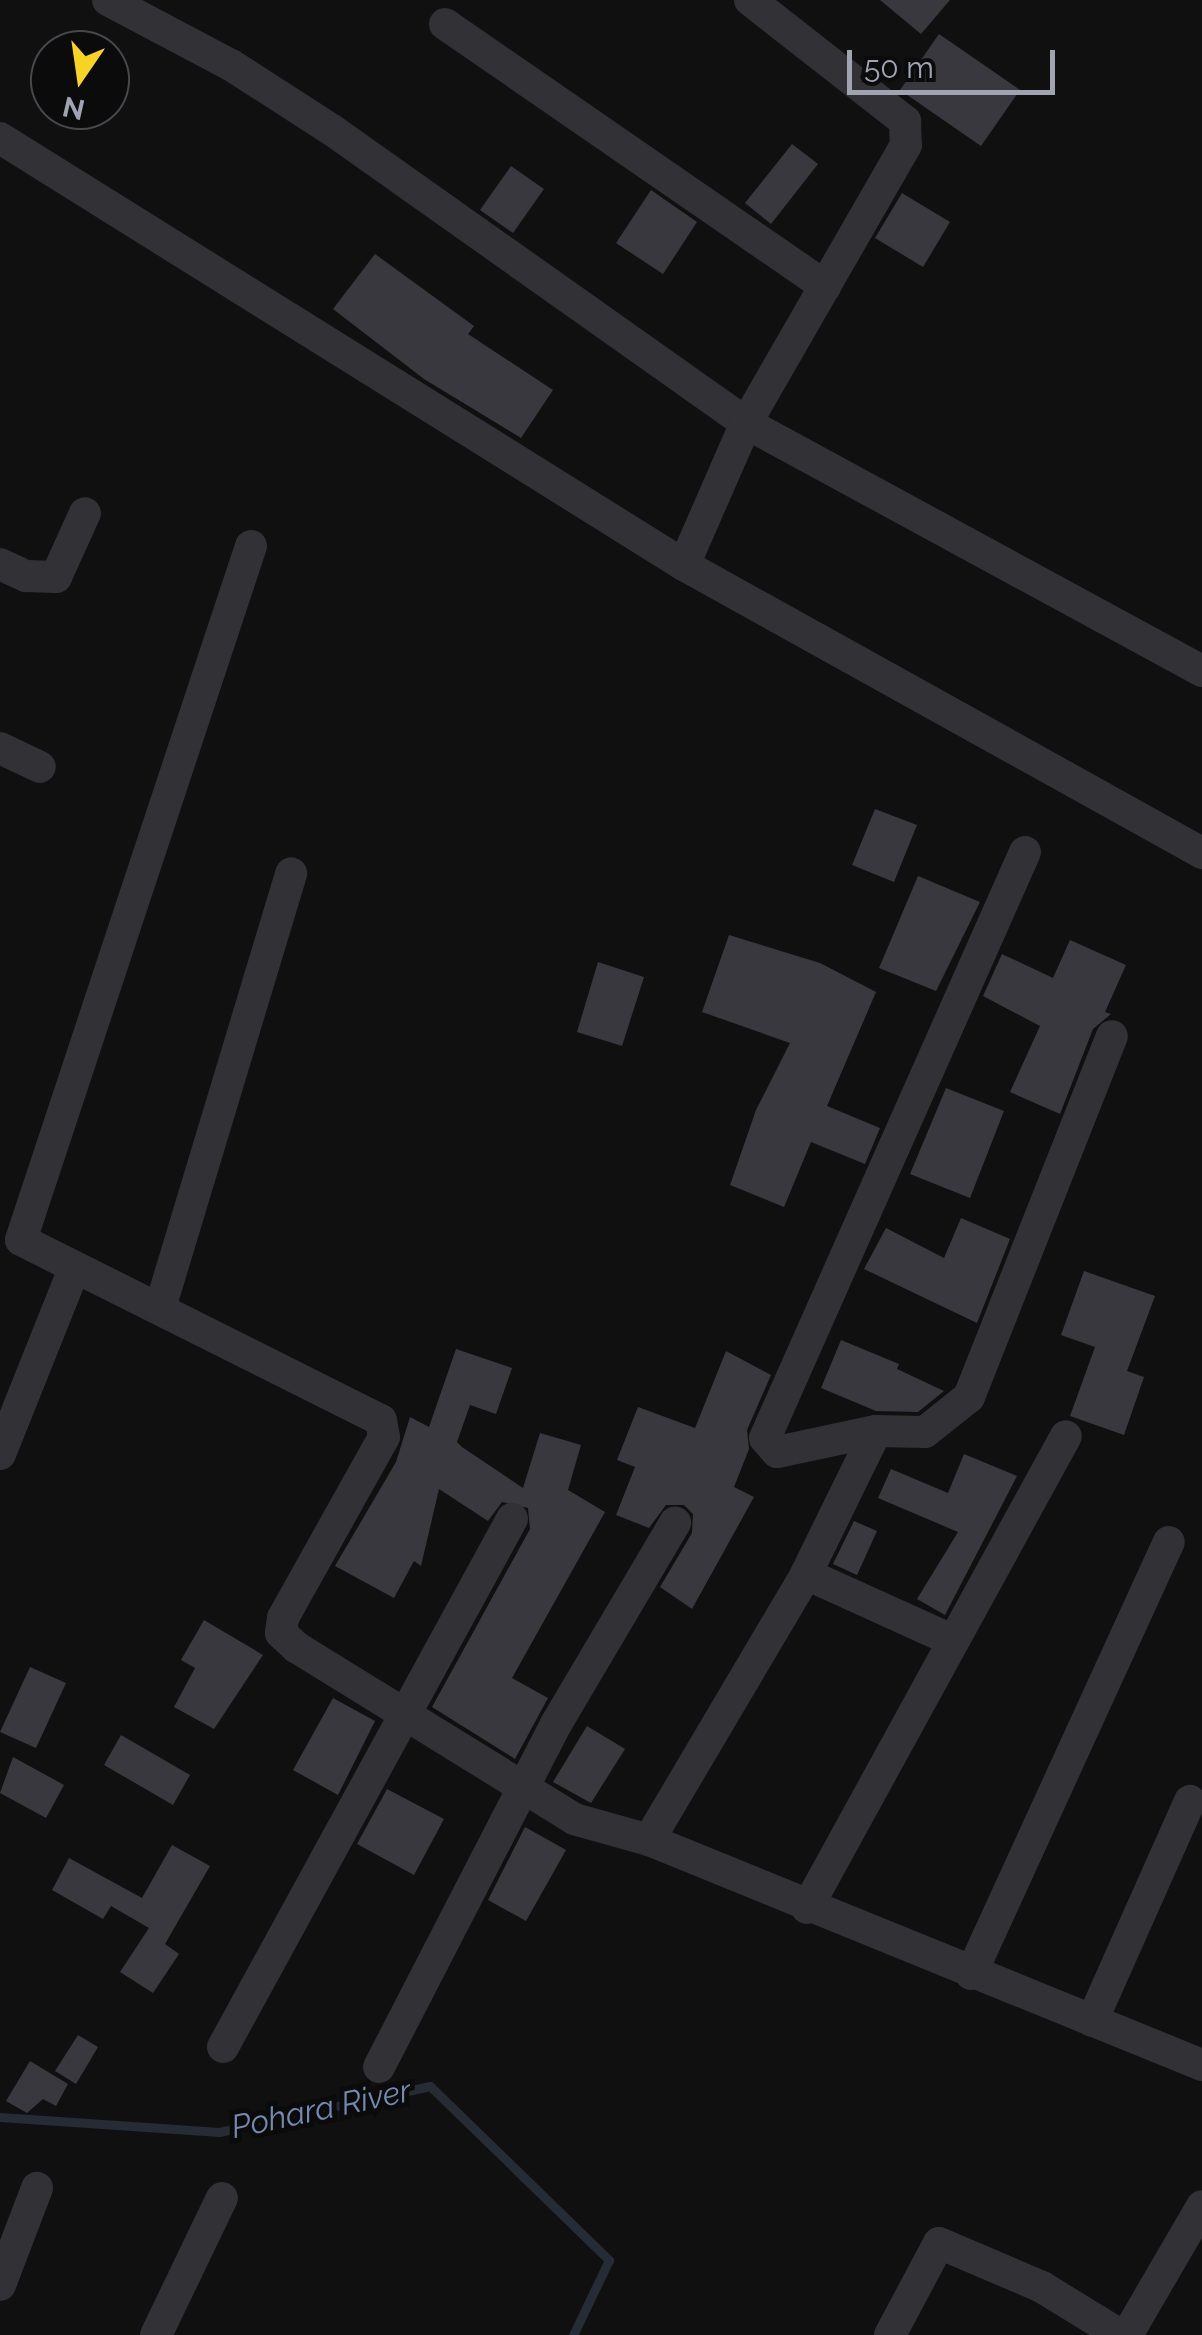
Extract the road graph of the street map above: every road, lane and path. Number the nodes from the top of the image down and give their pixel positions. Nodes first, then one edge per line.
1 (108, 0) edge
2 (750, 0) edge
3 (445, 24) dead end
4 (0, 138) edge
5 (825, 286) junction
6 (746, 423) junction
7 (85, 513) dead end
8 (250, 546) dead end
9 (0, 564) edge
10 (684, 565) junction
11 (1202, 671) edge
12 (0, 748) edge
13 (40, 767) dead end
14 (1025, 852) dead end
15 (1202, 853) edge
16 (291, 873) dead end
17 (1112, 1036) dead end
18 (74, 1268) junction
19 (160, 1308) junction
20 (876, 1432) junction
21 (1066, 1436) dead end
22 (0, 1454) edge
23 (512, 1519) dead end
24 (675, 1522) dead end
25 (1169, 1542) dead end
26 (806, 1574) junction
27 (954, 1641) junction
28 (406, 1716) junction
29 (525, 1790) junction
30 (1190, 1801) dead end
31 (649, 1840) junction
32 (807, 1908) junction
33 (972, 1974) junction
34 (1092, 2022) junction
35 (223, 2047) dead end
36 (1202, 2066) edge
37 (378, 2067) dead end
38 (38, 2188) dead end
39 (222, 2198) dead end
40 (1202, 2206) edge
41 (0, 2285) edge
42 (156, 2335) edge
43 (890, 2335) edge
44 (1124, 2335) edge

1 - 6 street
2 - 5 street
3 - 5 street
4 - 10 street
5 - 6 street
6 - 10 street
6 - 11 street
7 - 9 street
8 - 18 street
10 - 15 street
12 - 13 street
14 - 20 street
16 - 19 street
17 - 20 street
18 - 19 street
18 - 22 street
19 - 28 street
20 - 26 street
21 - 27 street
23 - 28 street
24 - 29 street
25 - 33 street
26 - 27 street
26 - 31 street
27 - 32 street
28 - 29 street
28 - 35 street
29 - 31 street
29 - 37 street
30 - 34 street
31 - 32 street
32 - 33 street
33 - 34 street
34 - 36 street
38 - 41 street
39 - 42 street
40 - 44 street
43 - 44 street

